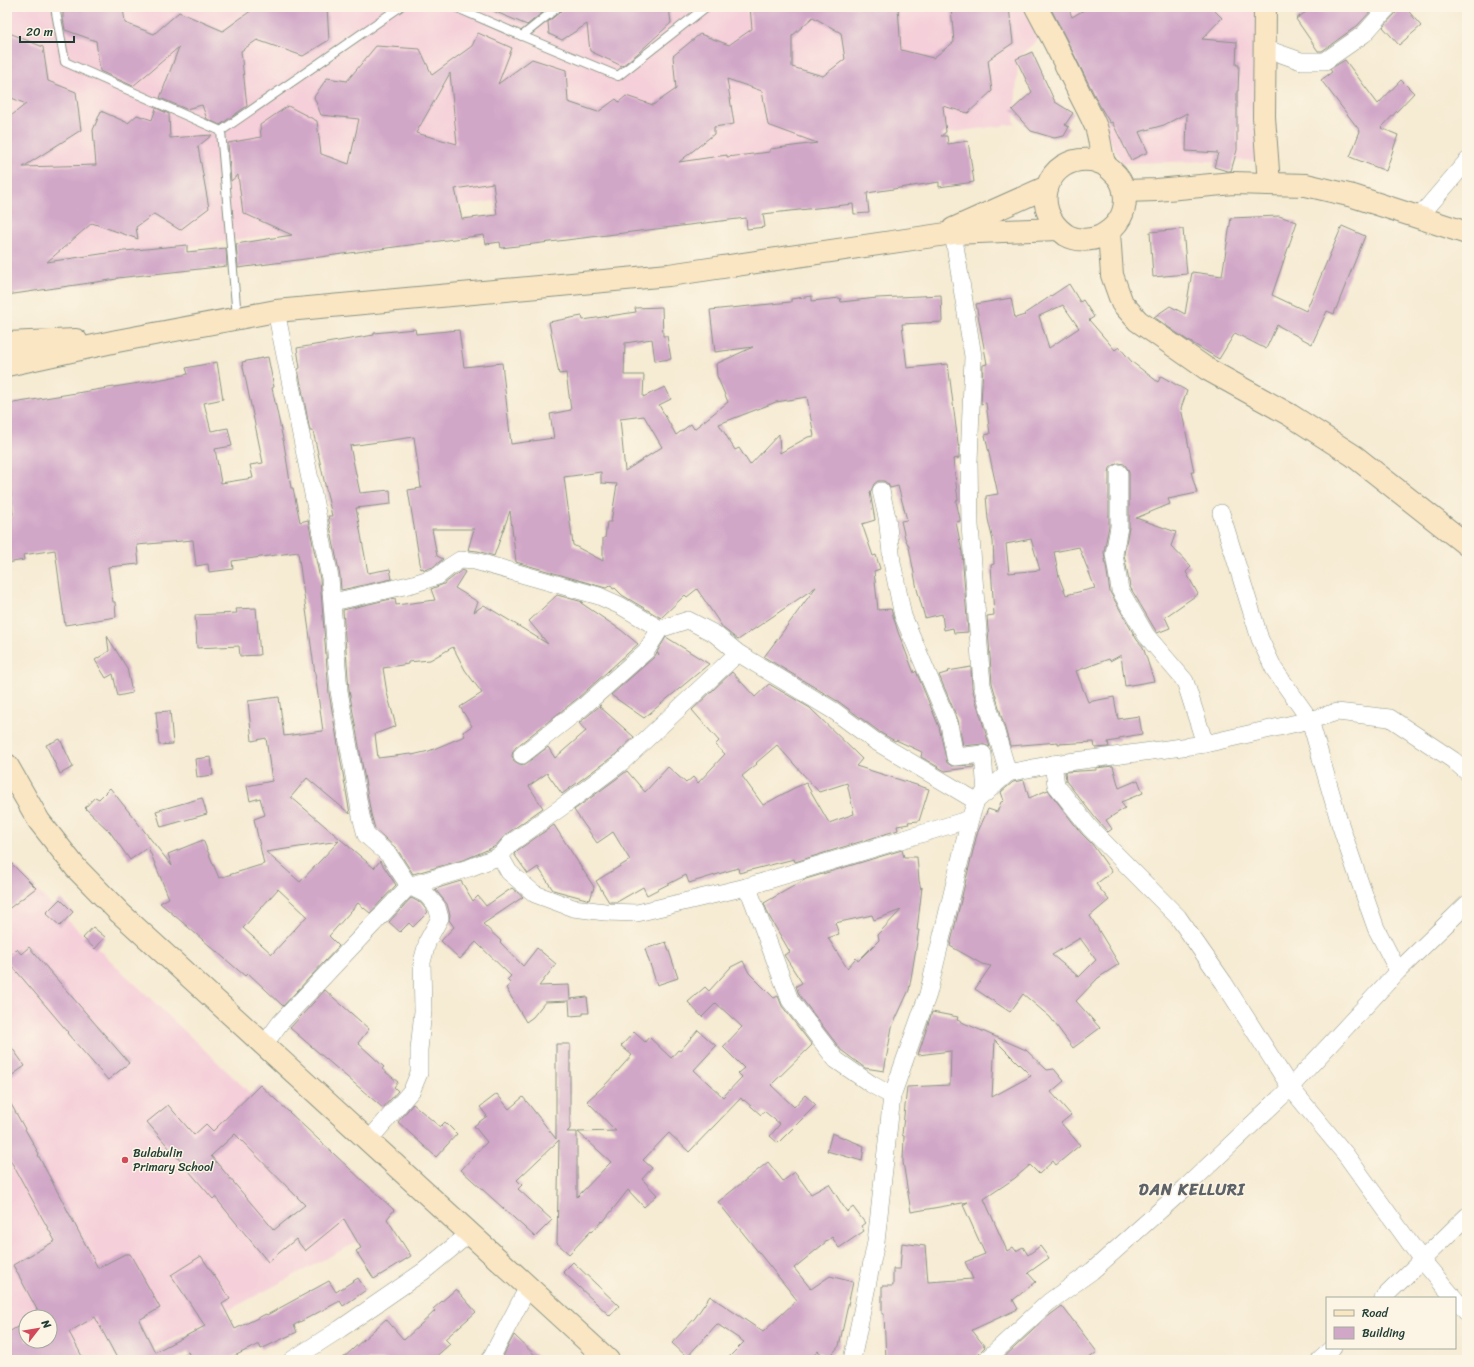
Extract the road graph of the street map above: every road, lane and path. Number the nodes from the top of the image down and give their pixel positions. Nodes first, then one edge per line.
1 (55, 7) edge
2 (400, 7) edge
3 (455, 7) edge
4 (558, 7) edge
5 (706, 7) edge
6 (1036, 7) edge
7 (1265, 7) edge
8 (1388, 7) edge
9 (522, 36) junction
10 (1264, 48) junction
11 (221, 132) junction
12 (1467, 161) edge
13 (1106, 165) junction
14 (1269, 184) junction
15 (1047, 187) junction
16 (1124, 191) junction
17 (1419, 217) junction
18 (1058, 229) junction
19 (1109, 232) junction
20 (1467, 233) edge
21 (947, 234) junction
22 (276, 311) junction
23 (237, 318) junction
24 (117, 341) junction
25 (7, 343) edge
26 (7, 365) edge
27 (1119, 473) dead end
28 (881, 491) dead end
29 (1221, 513) dead end
30 (1467, 545) edge
31 (333, 602) junction
32 (660, 629) junction
33 (738, 653) junction
34 (1310, 720) junction
35 (1206, 744) junction
36 (522, 755) dead end
37 (1053, 764) junction
38 (7, 765) edge
39 (1467, 772) edge
40 (1008, 774) junction
41 (981, 797) junction
42 (970, 819) junction
43 (500, 856) junction
44 (409, 886) junction
45 (746, 887) junction
46 (1467, 904) edge
47 (1398, 971) junction
48 (264, 1045) junction
49 (1290, 1087) junction
50 (892, 1096) junction
51 (369, 1140) junction
52 (1467, 1216) edge
53 (470, 1233) junction
54 (1422, 1260) junction
55 (528, 1287) junction
56 (1384, 1297) edge
57 (1454, 1297) edge
58 (1456, 1299) edge
59 (1467, 1313) edge
60 (1332, 1349) edge
61 (292, 1360) edge
62 (490, 1360) edge
63 (608, 1360) edge
64 (852, 1360) edge
65 (986, 1360) edge
66 (1320, 1360) edge

1 - 11 lane
2 - 11 lane
3 - 9 lane
4 - 9 lane
5 - 9 lane
6 - 13 main road
7 - 10 main road
8 - 10 street
10 - 14 main road
11 - 23 lane
12 - 17 street
13 - 15 main road
13 - 16 main road
14 - 16 main road
14 - 17 main road
15 - 18 main road
15 - 21 main road
16 - 19 main road
17 - 20 main road
18 - 19 main road
18 - 21 main road
19 - 30 main road
21 - 22 main road
21 - 40 street
22 - 23 main road
22 - 31 street
23 - 24 main road
24 - 25 main road
24 - 26 main road
27 - 35 street
28 - 41 street
29 - 34 street
31 - 32 street
31 - 44 street
32 - 33 street
32 - 36 street
33 - 41 street
33 - 43 street
34 - 35 street
34 - 39 street
34 - 47 street
35 - 37 street
37 - 40 street
37 - 49 street
38 - 48 main road
40 - 41 street
41 - 42 street
42 - 45 street
42 - 50 street
43 - 44 street
43 - 45 street
44 - 48 street
44 - 51 street
45 - 50 street
46 - 47 street
47 - 49 street
48 - 51 main road
49 - 54 street
49 - 65 street
50 - 64 street
51 - 53 main road
52 - 54 street
53 - 55 main road
53 - 61 street
54 - 56 street
54 - 57 street
55 - 62 street
55 - 63 main road
58 - 59 street
60 - 66 street

